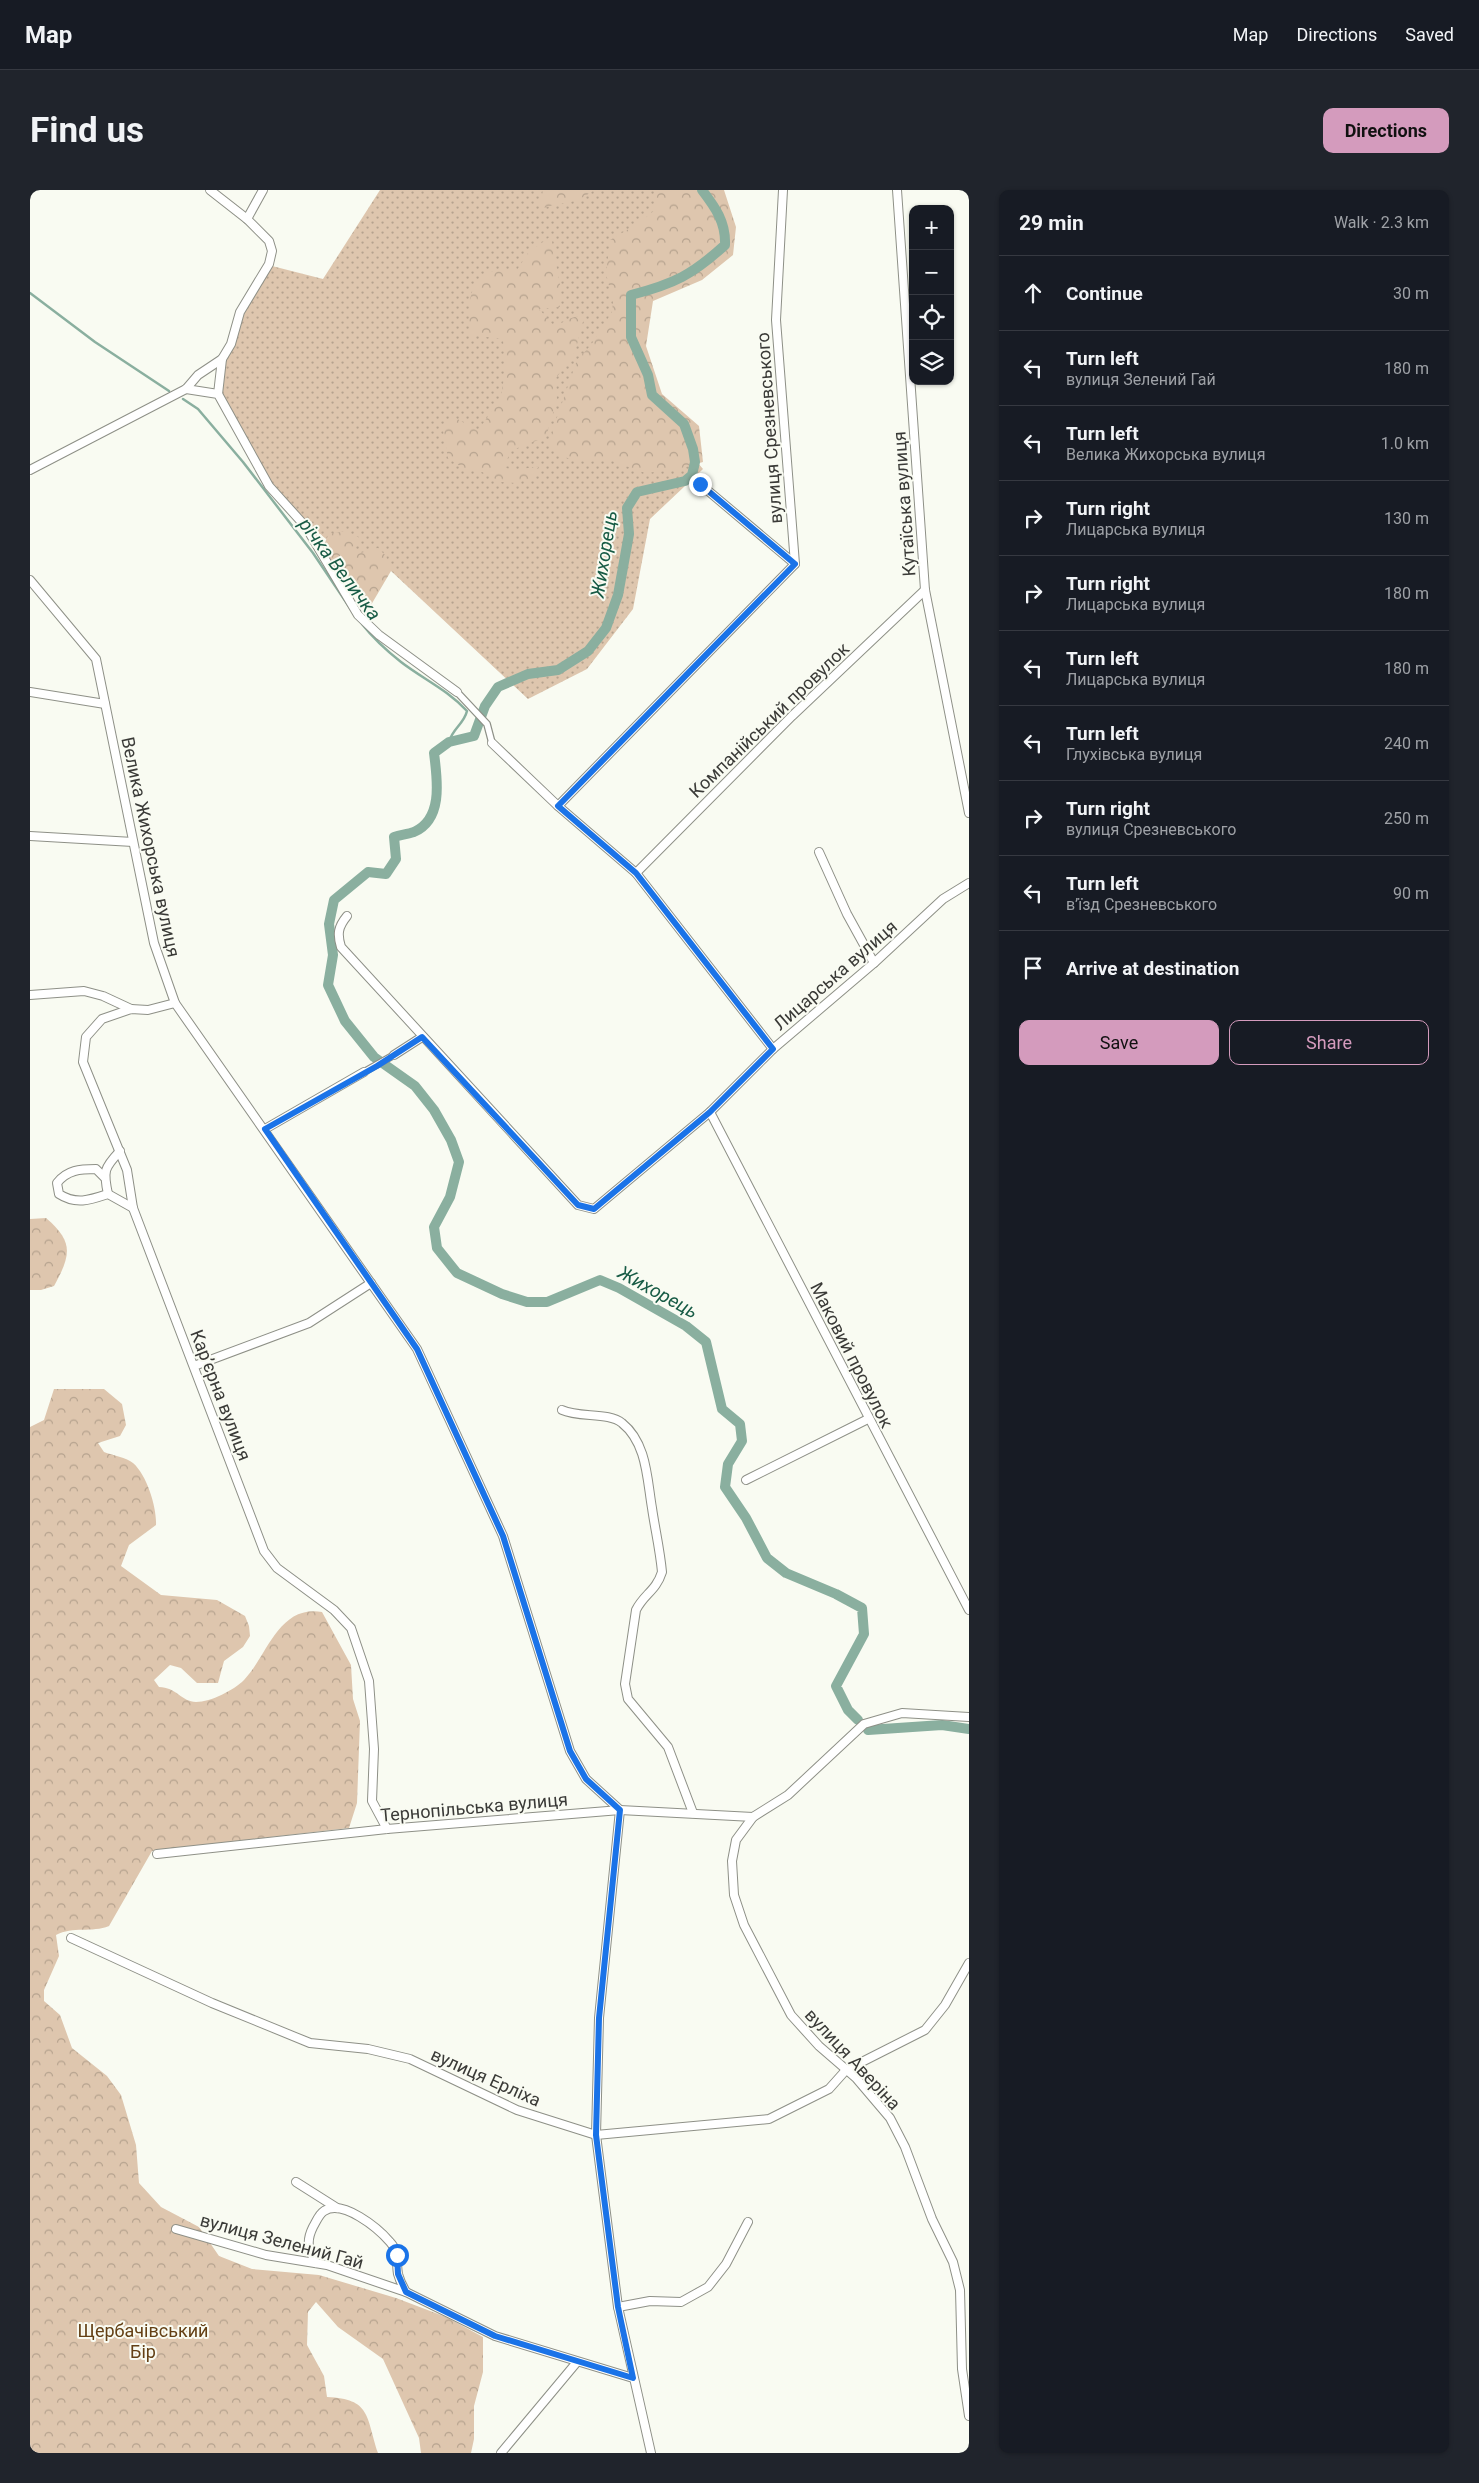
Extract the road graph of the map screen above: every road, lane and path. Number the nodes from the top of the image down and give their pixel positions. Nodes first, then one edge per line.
1 (210, 190) edge
2 (262, 190) edge
3 (783, 190) edge
4 (897, 190) edge
5 (247, 219) junction
6 (222, 359) junction
7 (186, 390) junction
8 (218, 394) junction
9 (30, 470) edge
10 (700, 484) dead end
11 (795, 564) junction
12 (30, 580) edge
13 (925, 590) junction
14 (30, 692) edge
15 (457, 692) joint
16 (105, 704) junction
17 (492, 743) joint
18 (558, 806) junction
19 (969, 813) edge
20 (30, 836) edge
21 (134, 842) junction
22 (819, 852) dead end
23 (636, 873) junction
24 (969, 883) edge
25 (347, 916) dead end
26 (874, 963) junction
27 (30, 995) edge
28 (175, 1003) junction
29 (131, 1009) junction
30 (422, 1037) junction
31 (773, 1049) junction
32 (394, 1055) joint
33 (364, 1072) joint
34 (710, 1112) junction
35 (265, 1129) junction
36 (120, 1151) junction
37 (104, 1176) junction
38 (108, 1194) junction
39 (133, 1208) junction
40 (371, 1283) junction
41 (194, 1366) junction
42 (562, 1410) dead end
43 (868, 1419) junction
44 (746, 1480) dead end
45 (969, 1610) edge
46 (969, 1717) edge
47 (620, 1810) junction
48 (693, 1812) junction
49 (753, 1817) junction
50 (387, 1829) junction
51 (157, 1854) dead end
52 (71, 1938) dead end
53 (969, 1963) edge
54 (846, 2070) junction
55 (596, 2135) junction
56 (296, 2182) dead end
57 (336, 2208) junction
58 (748, 2222) dead end
59 (176, 2229) dead end
60 (316, 2263) junction
61 (406, 2292) junction
62 (618, 2307) junction
63 (577, 2362) junction
64 (633, 2378) junction
65 (969, 2416) edge
66 (501, 2453) edge
67 (651, 2453) edge

1 - 5 street
2 - 5 street
3 - 11 street, вулиця Срезневського
4 - 13 street, Кутаїська вулиця
5 - 6 street
6 - 7 street
6 - 8 street
7 - 8 street
7 - 9 street
8 - 15 street
10 - 11 street
11 - 18 street
12 - 16 street, Велика Жихорська вулиця
13 - 19 street, Кутаїська вулиця
13 - 23 street, Компанійський провулок
14 - 16 street
15 - 17 street
16 - 21 street, Велика Жихорська вулиця
17 - 18 street
18 - 23 street
20 - 21 street
21 - 28 street, Велика Жихорська вулиця
22 - 26 street
23 - 31 street
24 - 26 street, Лицарська вулиця
25 - 30 street, Лицарська вулиця
26 - 31 street, Лицарська вулиця
27 - 29 street
28 - 29 street, Кар’єрна вулиця
28 - 35 street, Велика Жихорська вулиця
29 - 36 street, Кар’єрна вулиця
30 - 32 street
30 - 34 street, Лицарська вулиця
31 - 34 street, Лицарська вулиця
32 - 33 street
33 - 35 street
34 - 43 street, Маковий провулок
35 - 40 street, Велика Жихорська вулиця
36 - 37 street
36 - 39 street, Кар’єрна вулиця
37 - 38 street
37 - 38 street
38 - 39 street
39 - 41 street, Кар’єрна вулиця
40 - 41 street
40 - 47 street, Велика Жихорська вулиця
41 - 50 street, Кар’єрна вулиця
42 - 48 street
43 - 44 street
43 - 45 street, Маковий провулок
46 - 49 street
47 - 48 street, Тернопільська вулиця
47 - 50 street, Тернопільська вулиця
47 - 55 street
48 - 49 street, Тернопільська вулиця
49 - 54 street, вулиця Аверіна
50 - 51 street, Тернопільська вулиця
52 - 55 street, вулиця Ерліха
53 - 54 street, вулиця Ерліха
54 - 55 street, вулиця Ерліха
54 - 65 street, вулиця Аверіна
55 - 62 street
56 - 57 street
57 - 60 street
57 - 61 street
58 - 62 street
59 - 60 street, вулиця Зелений Гай
60 - 61 street, вулиця Зелений Гай
61 - 63 street, вулиця Зелений Гай
62 - 64 street
63 - 64 street, вулиця Зелений Гай
63 - 66 street
64 - 67 street

